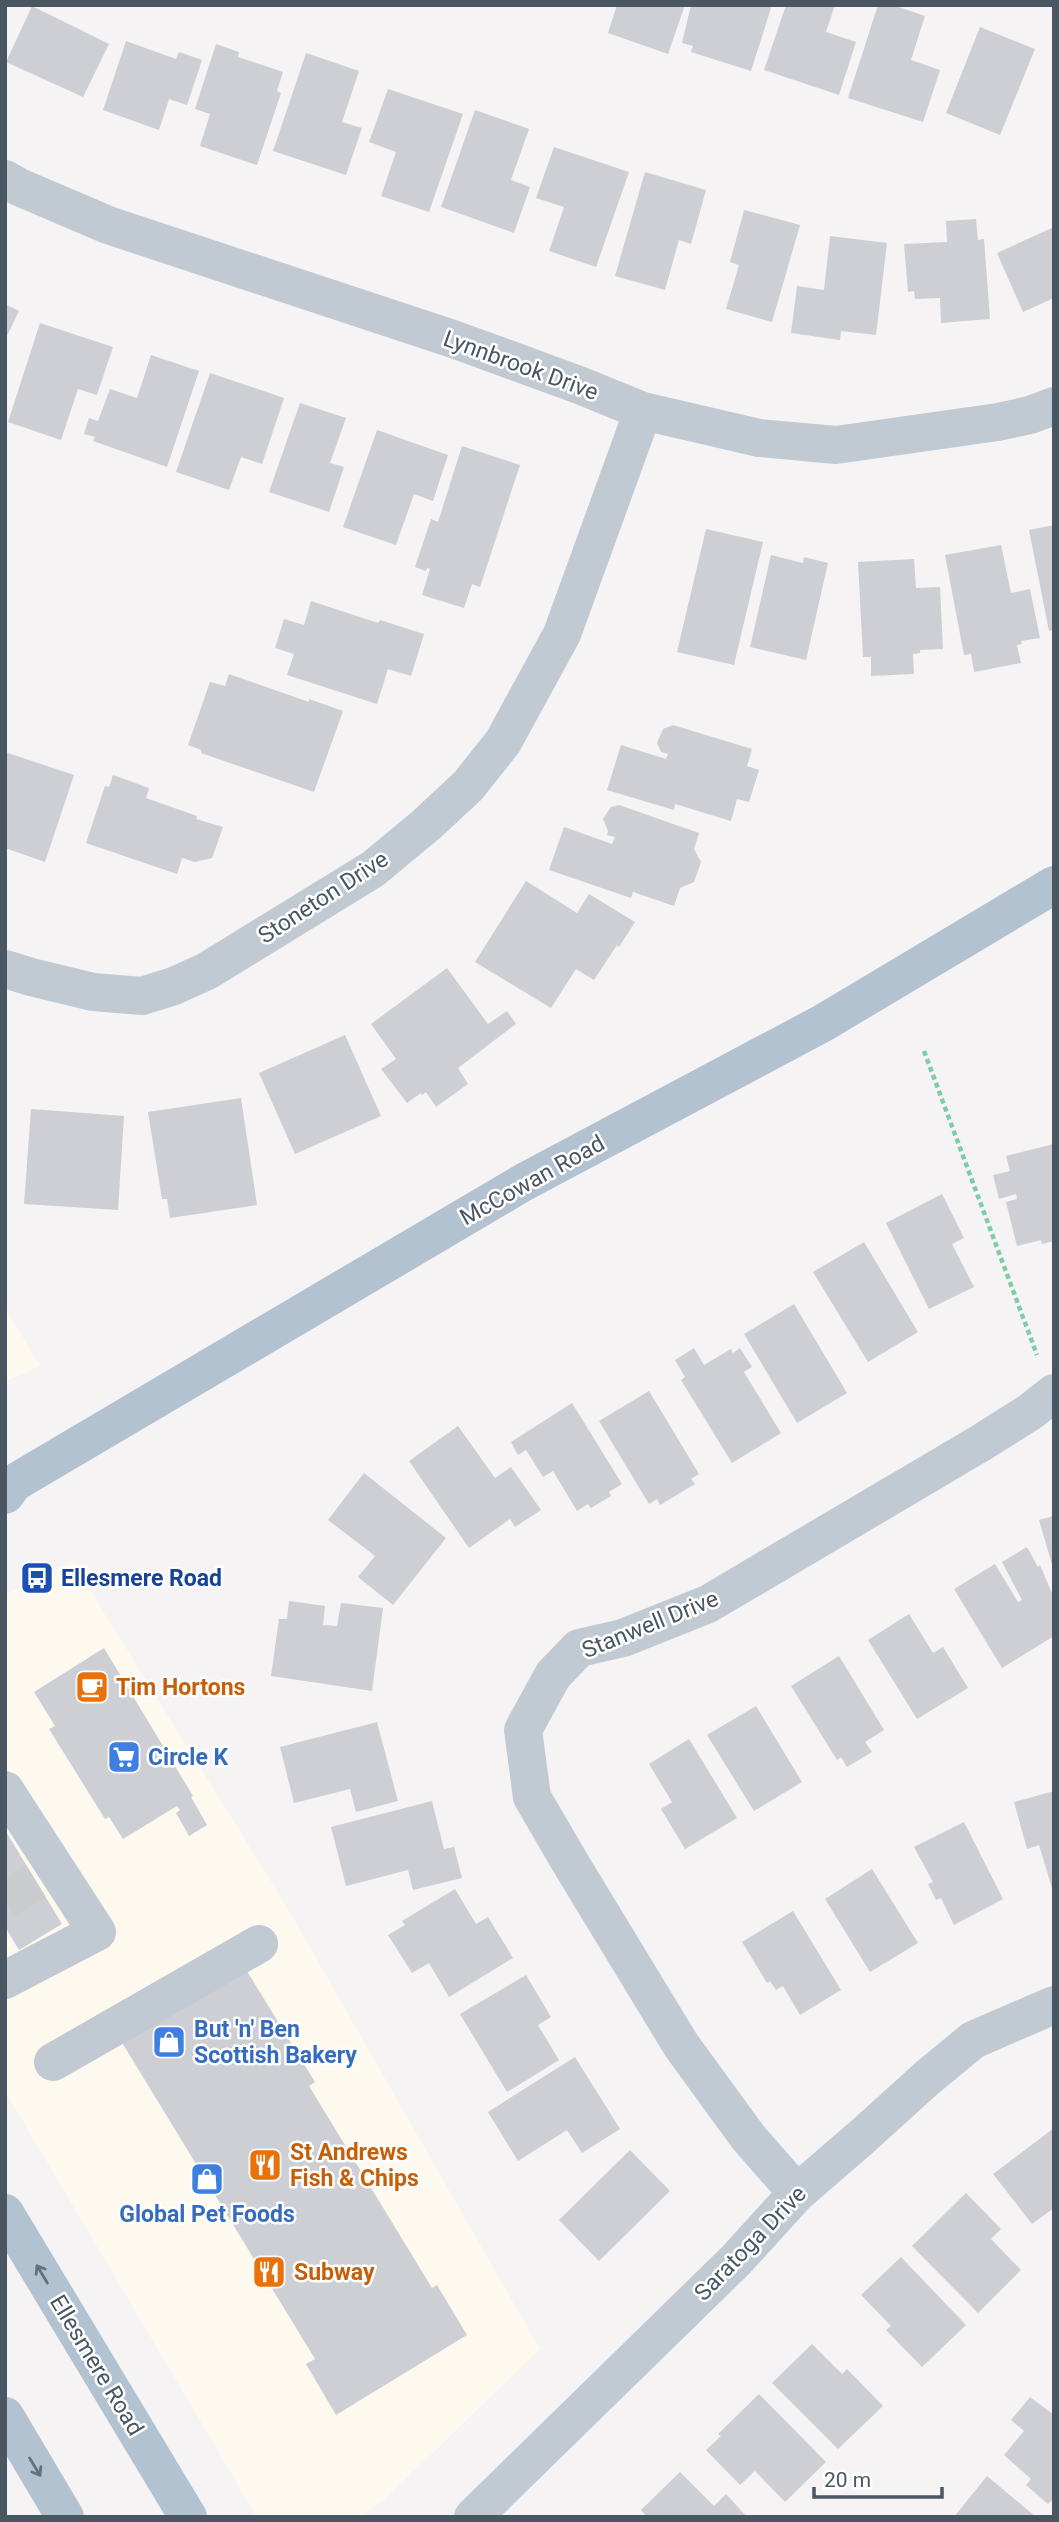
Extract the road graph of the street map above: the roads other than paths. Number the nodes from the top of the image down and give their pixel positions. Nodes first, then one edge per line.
1 (5, 179) edge
2 (1054, 406) edge
3 (643, 411) junction
4 (1054, 885) edge
5 (5, 969) edge
6 (1053, 1393) edge
7 (8, 1486) edge
8 (11, 1811) edge
9 (259, 1944) dead end
10 (5, 1980) edge
11 (1054, 2005) edge
12 (53, 2063) dead end
13 (797, 2193) junction
14 (5, 2213) edge
15 (5, 2416) edge
16 (65, 2517) edge
17 (188, 2517) edge
18 (473, 2517) edge

1 - 3 street, Lynnbrook Drive
2 - 3 street, Lynnbrook Drive
3 - 5 street, Stoneton Drive
4 - 7 main road, McCowan Road
6 - 13 street, Stanwell Drive
8 - 10 street
9 - 12 street
11 - 13 street, Saratoga Drive
13 - 18 street, Saratoga Drive
17 -> 14 main road, Ellesmere Road
15 -> 16 main road

